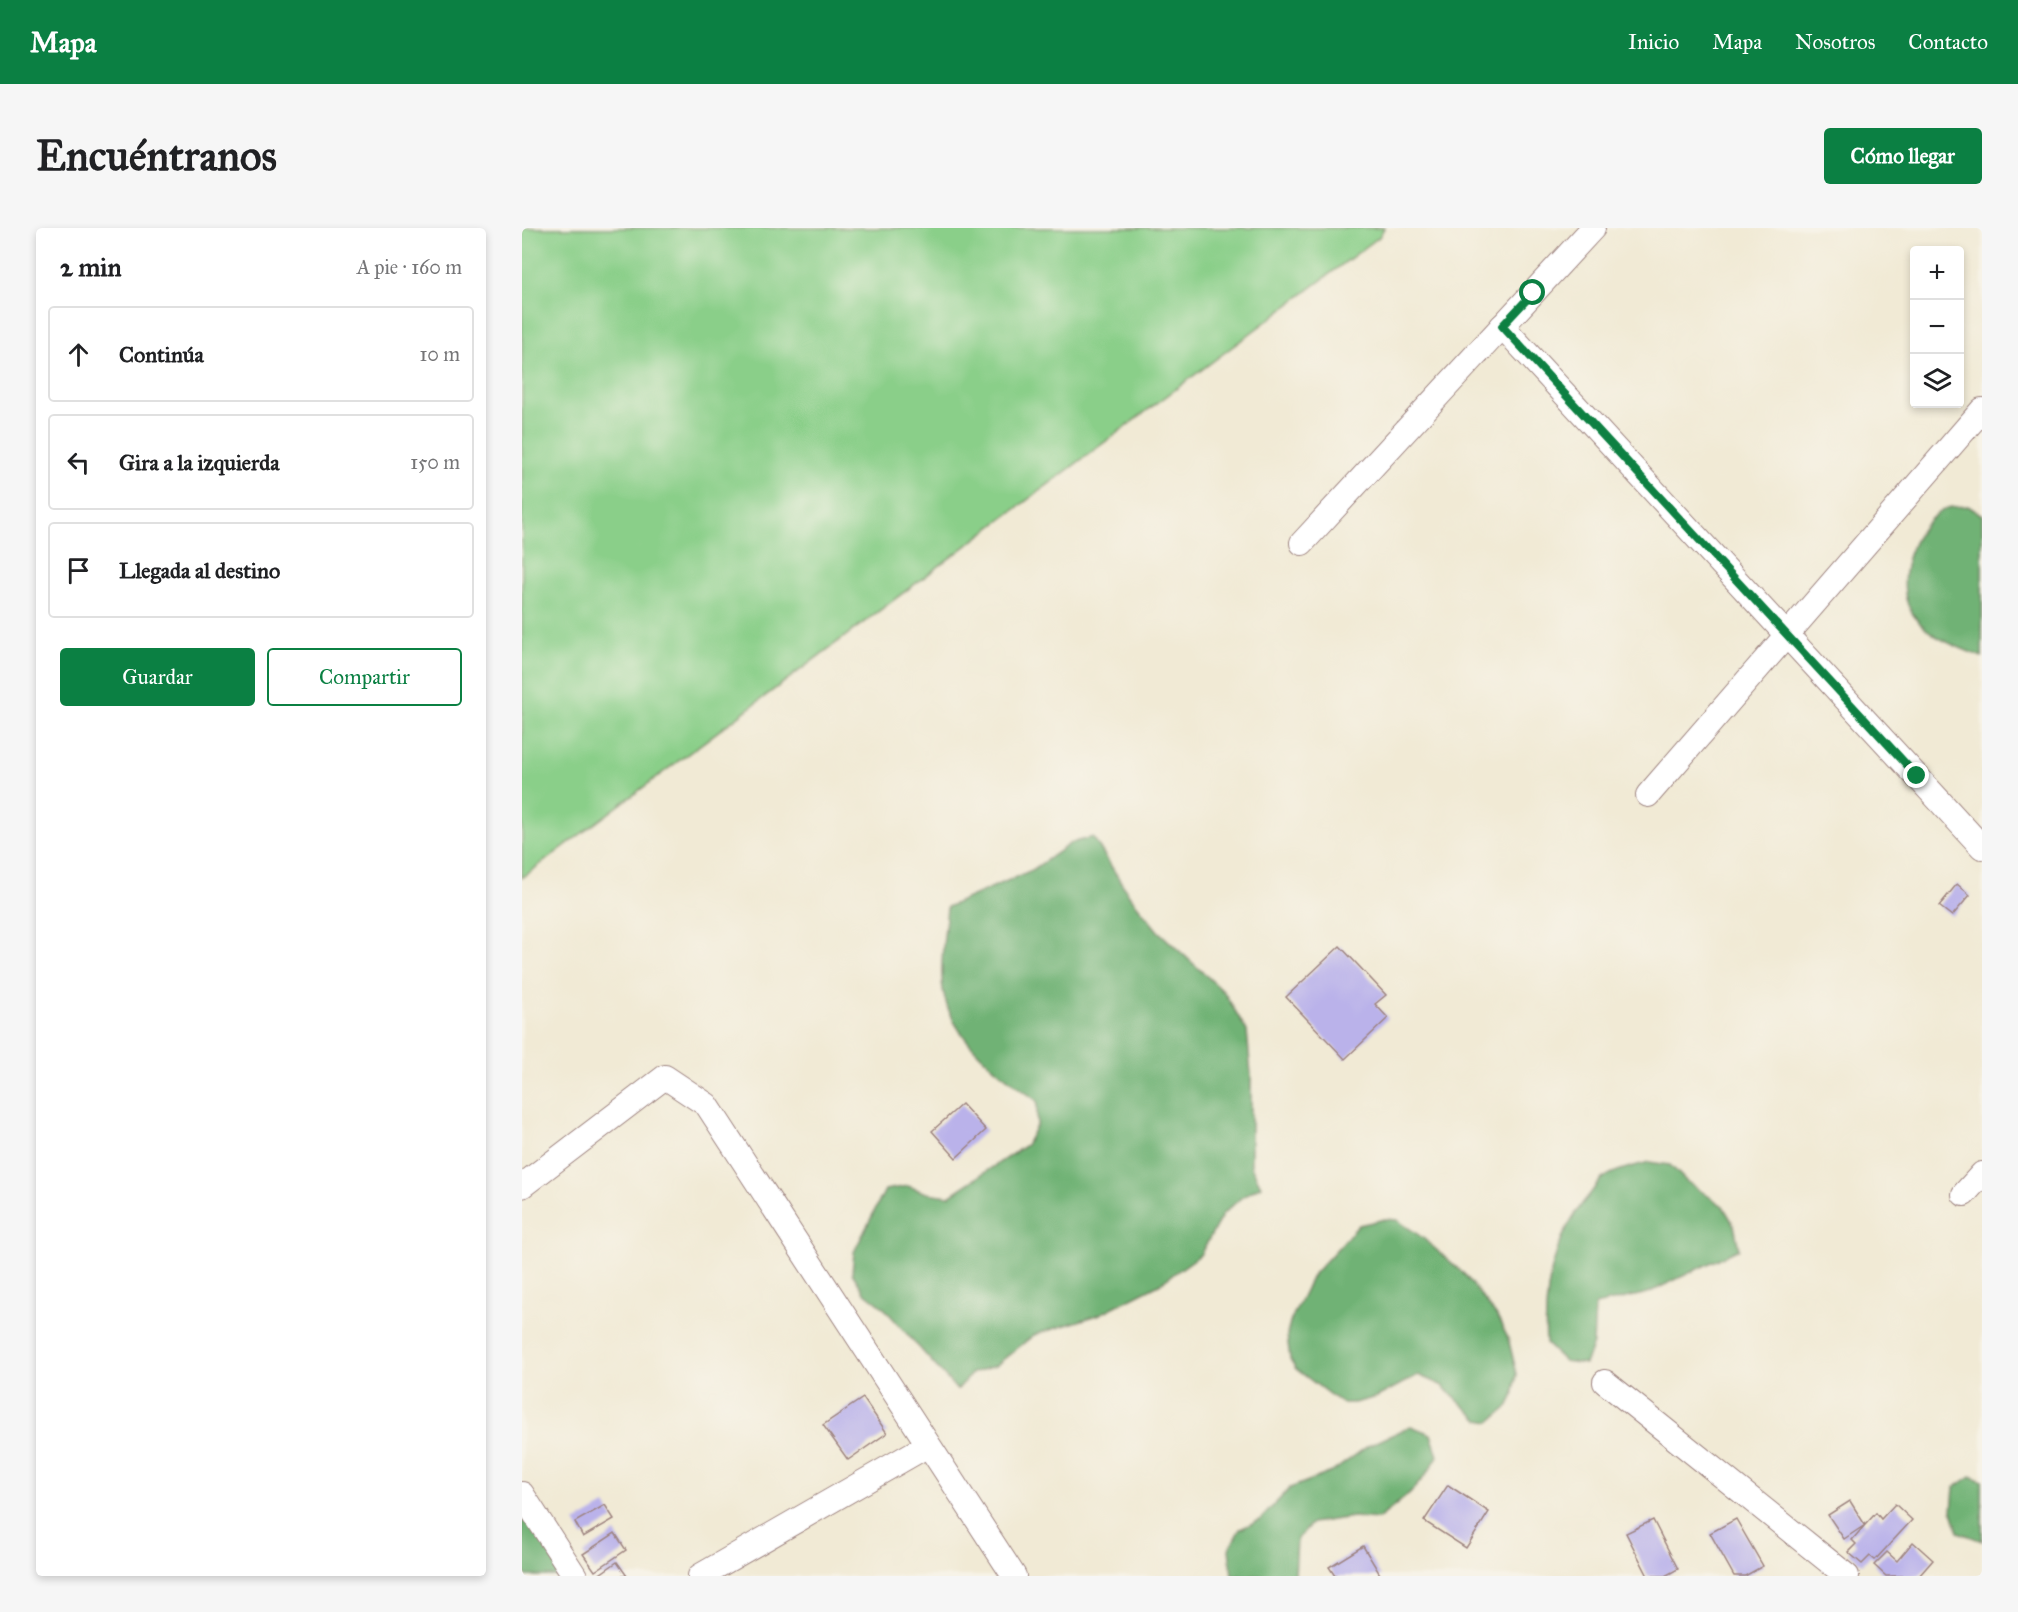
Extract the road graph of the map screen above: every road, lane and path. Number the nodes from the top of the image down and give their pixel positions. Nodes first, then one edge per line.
1 (1593, 228) edge
2 (1502, 326) junction
3 (1982, 410) edge
4 (1302, 543) dead end
5 (1788, 634) junction
6 (1648, 795) dead end
7 (1982, 847) edge
8 (1982, 1174) edge
9 (522, 1186) edge
10 (1964, 1194) dead end
11 (1605, 1382) dead end
12 (928, 1446) junction
13 (522, 1494) edge
14 (575, 1576) edge
15 (700, 1576) edge
16 (1014, 1576) edge
17 (1847, 1576) edge

1 - 2 street
2 - 4 street
2 - 5 street
3 - 5 street
5 - 6 street
5 - 7 street
8 - 10 street
9 - 12 street
11 - 17 street
12 - 15 street
12 - 16 street
13 - 14 street

